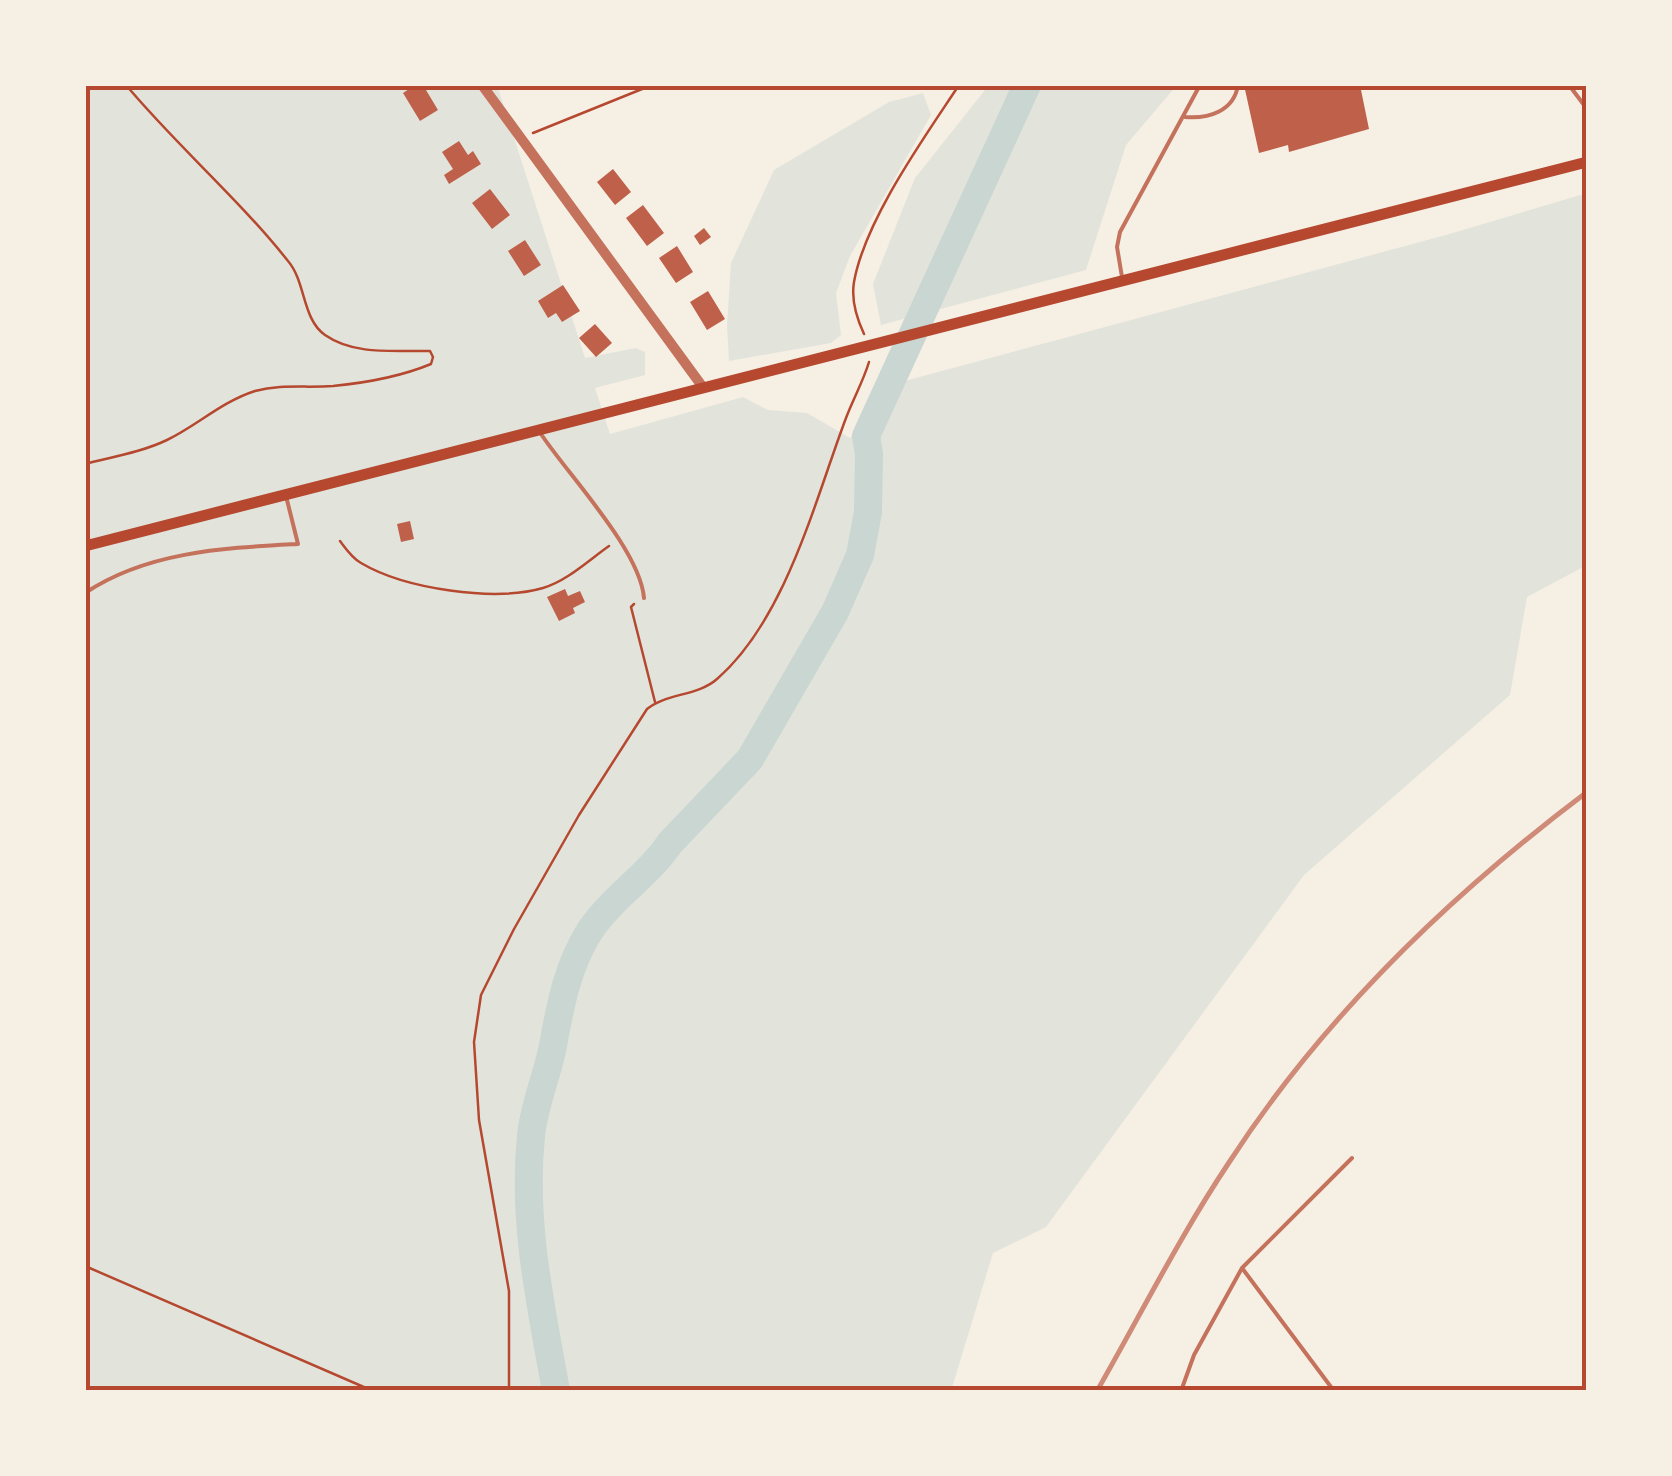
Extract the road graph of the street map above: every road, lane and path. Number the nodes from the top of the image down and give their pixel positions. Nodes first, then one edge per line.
1 (126, 85) edge
2 (482, 85) edge
3 (652, 85) edge
4 (959, 85) edge
5 (1200, 85) edge
6 (1238, 85) edge
7 (1569, 85) edge
8 (1587, 110) edge
9 (1183, 117) junction
10 (521, 141) junction
11 (1587, 162) edge
12 (1122, 282) junction
13 (864, 336) dead end
14 (867, 349) dead end
15 (702, 386) junction
16 (538, 430) junction
17 (85, 464) edge
18 (286, 495) junction
19 (619, 540) junction
20 (340, 541) dead end
21 (85, 546) edge
22 (85, 593) edge
23 (644, 598) joint
24 (655, 703) junction
25 (1352, 1158) dead end
26 (85, 1266) edge
27 (1242, 1268) junction
28 (373, 1391) edge
29 (510, 1391) edge
30 (1181, 1391) edge
31 (1334, 1391) edge

1 - 17 path
2 - 10 street
3 - 10 path
4 - 13 path
5 - 9 lane
6 - 9 lane
7 - 8 lane
9 - 12 lane
10 - 15 street
11 - 12 main road
12 - 15 main road
14 - 24 path
15 - 16 main road
16 - 18 main road
16 - 19 lane
18 - 21 main road
18 - 22 lane
19 - 20 path
19 - 23 lane
23 - 24 path
24 - 29 path
25 - 27 lane
26 - 28 path
27 - 30 lane
27 - 31 lane

